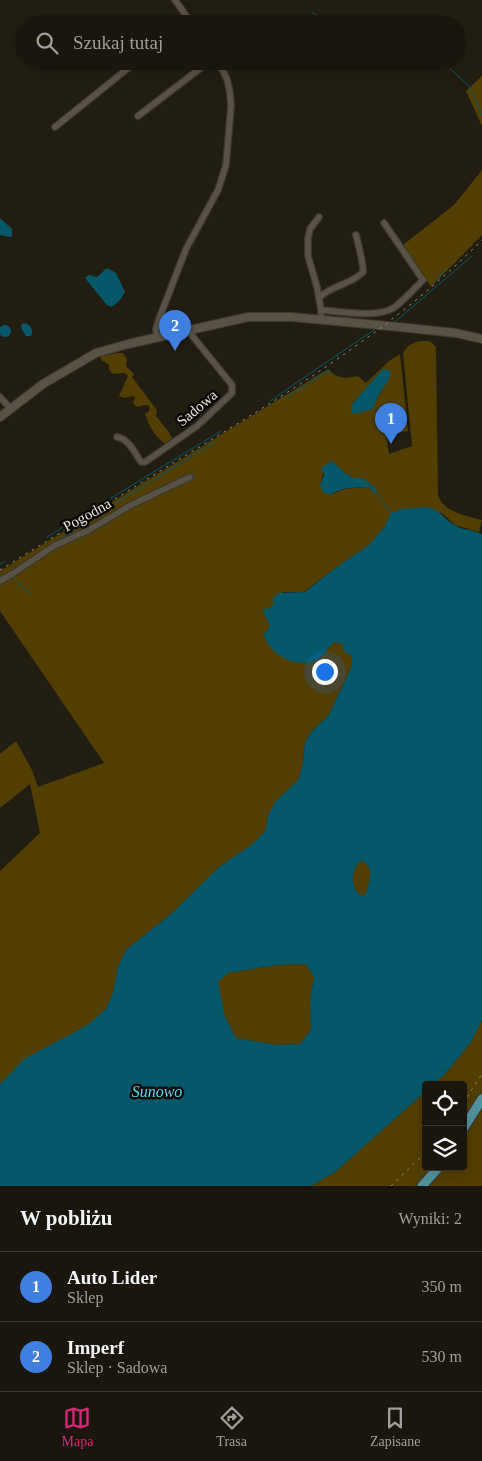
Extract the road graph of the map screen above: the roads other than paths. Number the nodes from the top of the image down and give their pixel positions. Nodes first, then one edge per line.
1 (174, 0) edge
2 (184, 15) edge
3 (126, 70) edge
4 (198, 70) edge
5 (222, 70) edge
6 (138, 116) dead end
7 (55, 127) dead end
8 (319, 217) dead end
9 (384, 223) dead end
10 (356, 235) dead end
11 (319, 298) junction
12 (321, 310) junction
13 (321, 320) junction
14 (191, 330) junction
15 (157, 338) junction
16 (482, 339) edge
17 (0, 397) edge
18 (10, 408) junction
19 (0, 417) edge
20 (117, 437) dead end
21 (190, 476) dead end
22 (0, 581) edge
23 (482, 1099) edge
24 (465, 1126) edge
25 (435, 1171) edge
26 (422, 1186) edge

1 - 2 street
3 - 7 street
4 - 6 street
5 - 15 street
8 - 11 street
9 - 12 street
10 - 11 street
11 - 12 street
12 - 13 street
13 - 14 main road
13 - 16 main road
14 - 15 main road
14 - 20 street, Sadowa
15 - 18 main road
17 - 18 street
18 - 19 main road
21 - 22 street, Pogodna
23 - 24 main road
25 - 26 main road

